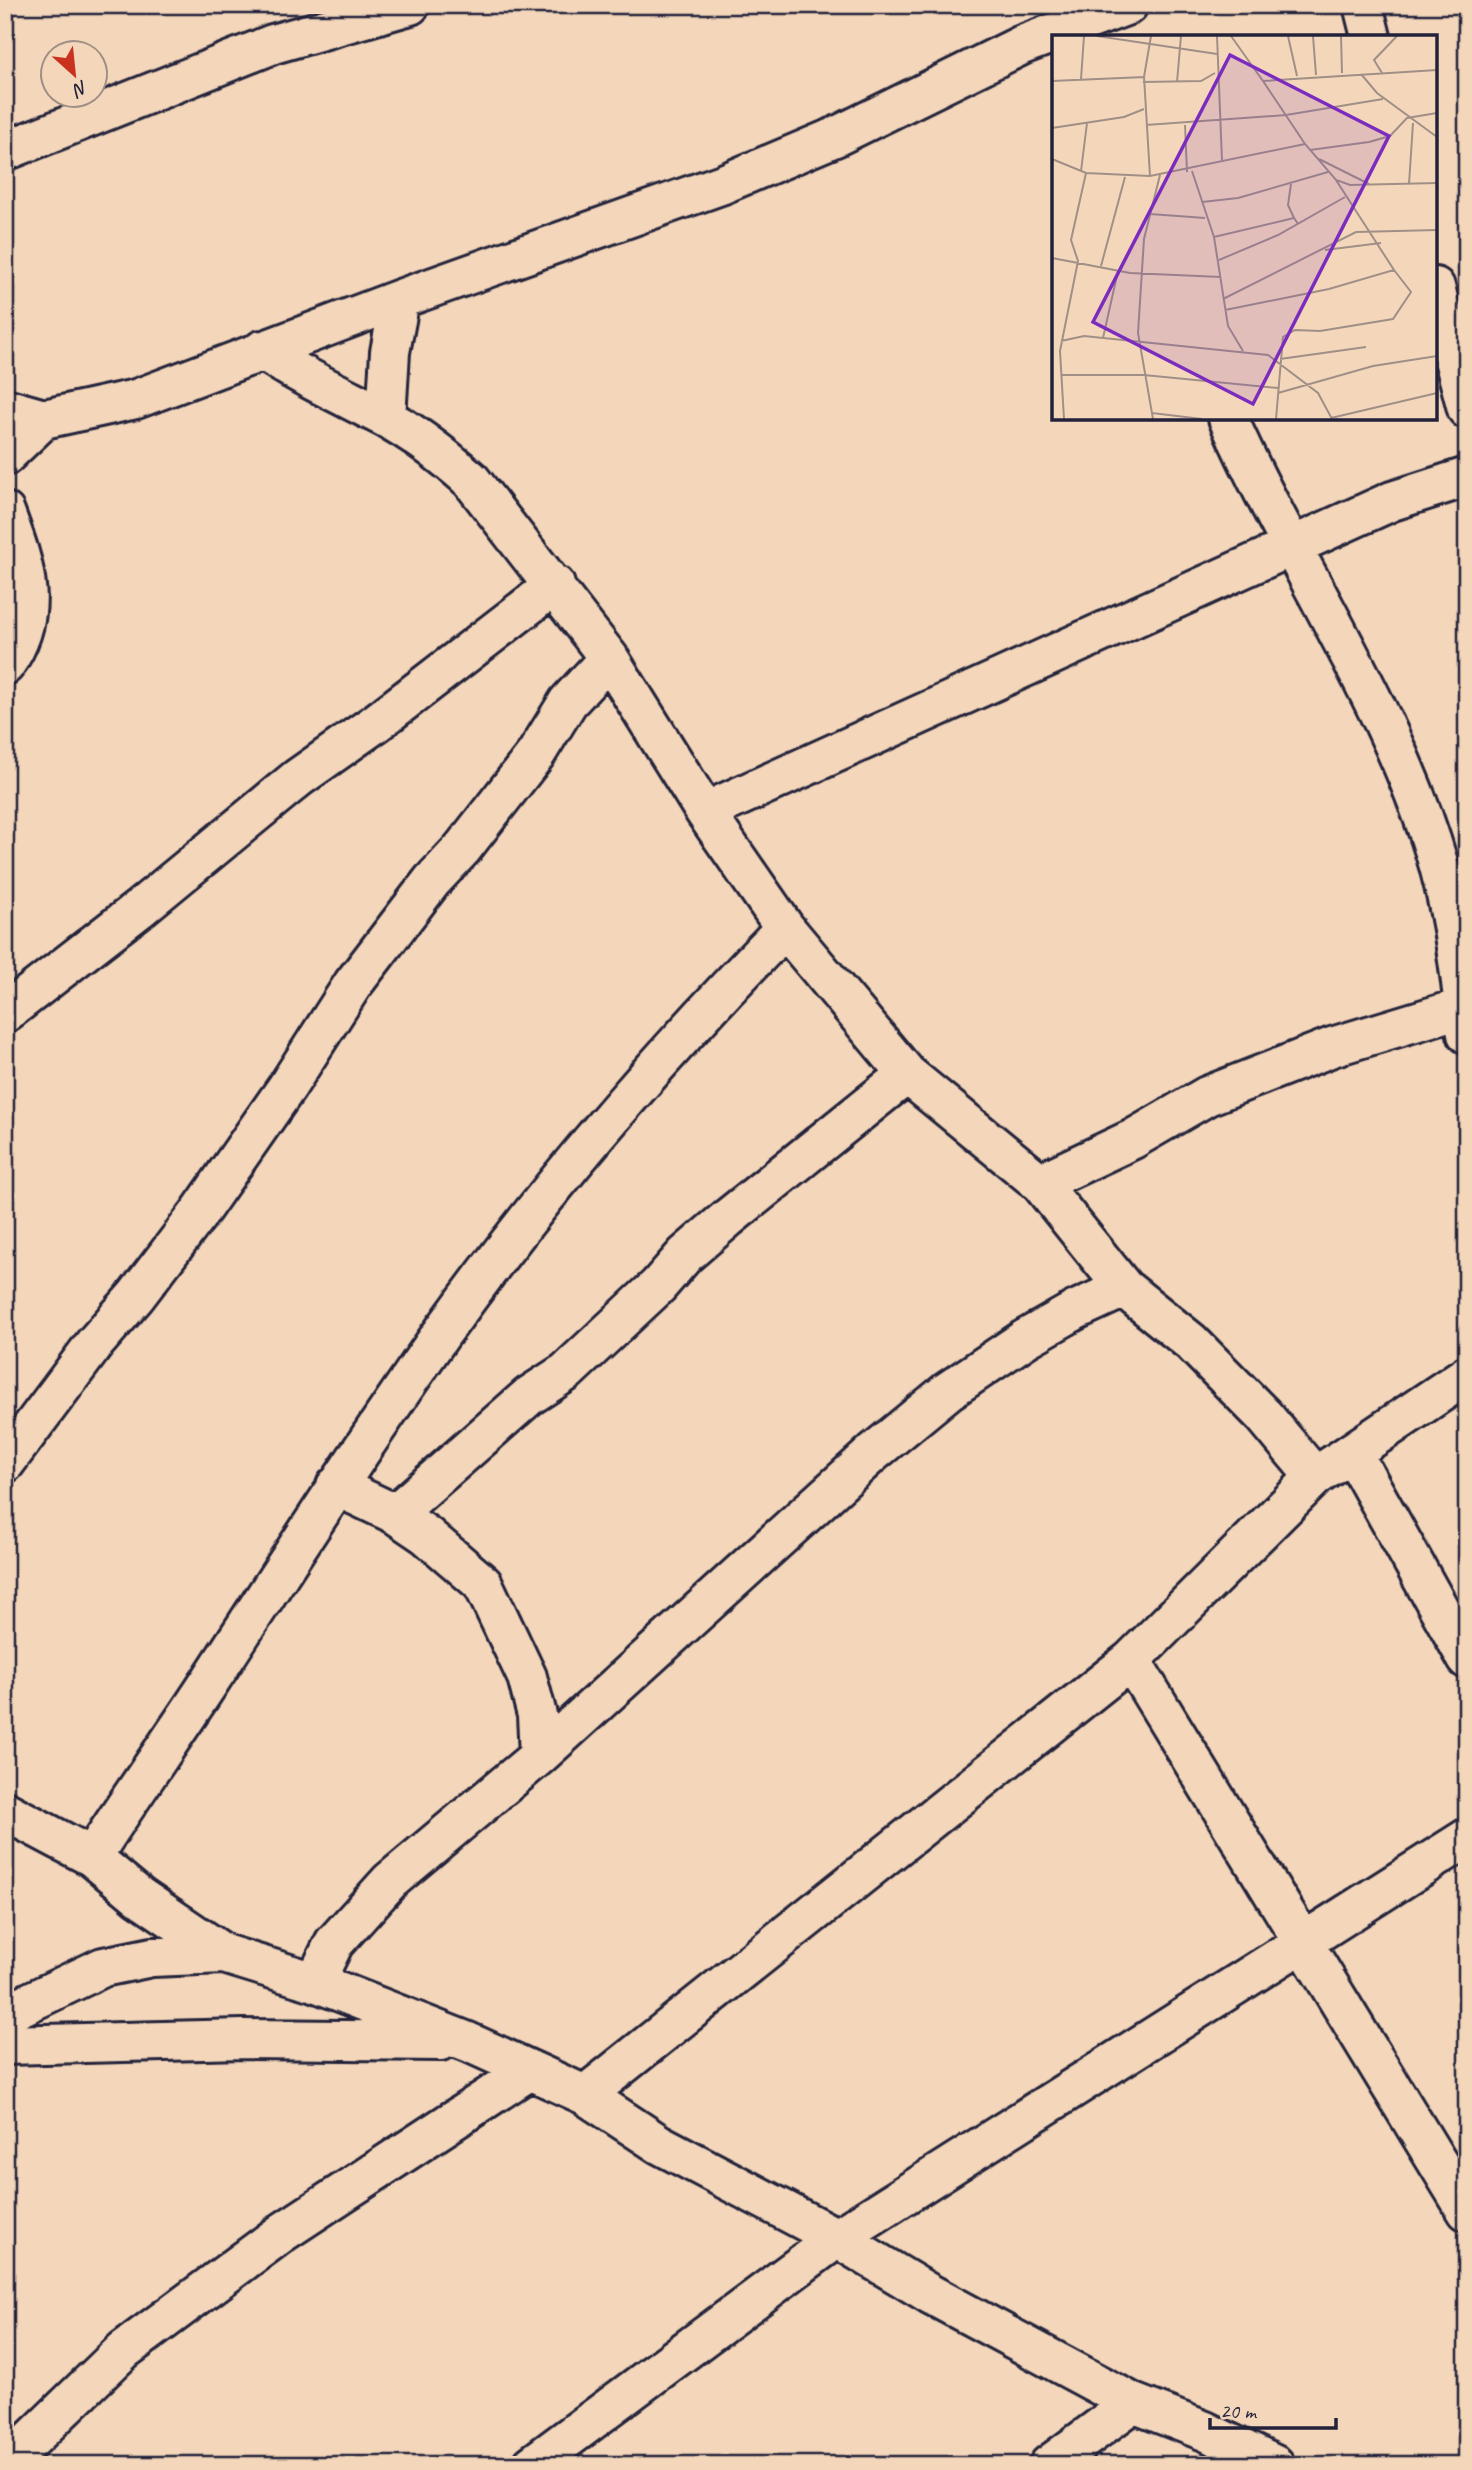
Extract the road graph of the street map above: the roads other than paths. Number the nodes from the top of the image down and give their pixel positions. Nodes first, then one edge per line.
1 (410, 5) edge
2 (1128, 5) edge
3 (1148, 5) edge
4 (1363, 5) edge
5 (1065, 23) edge
6 (1126, 35) edge
7 (1370, 35) edge
8 (5, 151) edge
9 (1437, 294) edge
10 (400, 299) junction
11 (262, 350) junction
12 (5, 408) edge
13 (1467, 409) edge
14 (386, 418) junction
15 (44, 419) junction
16 (1229, 420) edge
17 (5, 456) edge
18 (1467, 477) edge
19 (5, 512) edge
20 (1294, 547) junction
21 (555, 585) junction
22 (609, 658) junction
23 (5, 665) edge
24 (705, 812) junction
25 (785, 928) junction
26 (5, 1013) edge
27 (1465, 1021) edge
28 (907, 1074) junction
29 (1040, 1183) junction
30 (1124, 1288) junction
31 (1467, 1375) edge
32 (59, 1389) junction
33 (5, 1412) edge
34 (1352, 1452) junction
35 (5, 1463) edge
36 (1315, 1477) junction
37 (336, 1486) junction
38 (395, 1514) junction
39 (1467, 1659) edge
40 (1131, 1660) junction
41 (539, 1756) junction
42 (5, 1811) edge
43 (1467, 1838) edge
44 (92, 1857) junction
45 (1303, 1942) junction
46 (224, 1954) junction
47 (315, 1982) junction
48 (5, 2014) edge
49 (468, 2042) junction
50 (5, 2045) edge
51 (530, 2070) junction
52 (585, 2095) junction
53 (1467, 2211) edge
54 (837, 2238) junction
55 (1133, 2403) junction
56 (5, 2465) edge
57 (532, 2465) edge
58 (1049, 2465) edge
59 (1275, 2465) edge

1 - 8 street
2 - 5 street
3 - 6 street
4 - 7 street
5 - 10 street
9 - 13 street
10 - 11 street
10 - 14 street
11 - 14 street
11 - 15 street
12 - 15 street
14 - 21 street
15 - 17 street
16 - 20 street
18 - 20 street
19 - 23 street
20 - 24 street
20 - 27 street
21 - 22 street
21 - 26 street
22 - 24 street
22 - 32 street
24 - 25 street
25 - 28 street
25 - 37 street
27 - 29 street
28 - 29 street
28 - 38 street
29 - 30 street
30 - 36 street
30 - 41 street
31 - 34 street
32 - 33 street
32 - 35 street
34 - 36 street
34 - 39 street
36 - 40 street
37 - 38 street
37 - 44 street
38 - 41 street
40 - 45 street
40 - 52 street
41 - 47 street
42 - 44 street
43 - 45 street
44 - 46 street
45 - 53 street
45 - 54 street
46 - 47 street
46 - 48 street
47 - 49 street
49 - 50 street
49 - 51 street
51 - 52 street
51 - 56 street
52 - 54 street
54 - 55 street
54 - 57 street
55 - 58 street
55 - 59 street

